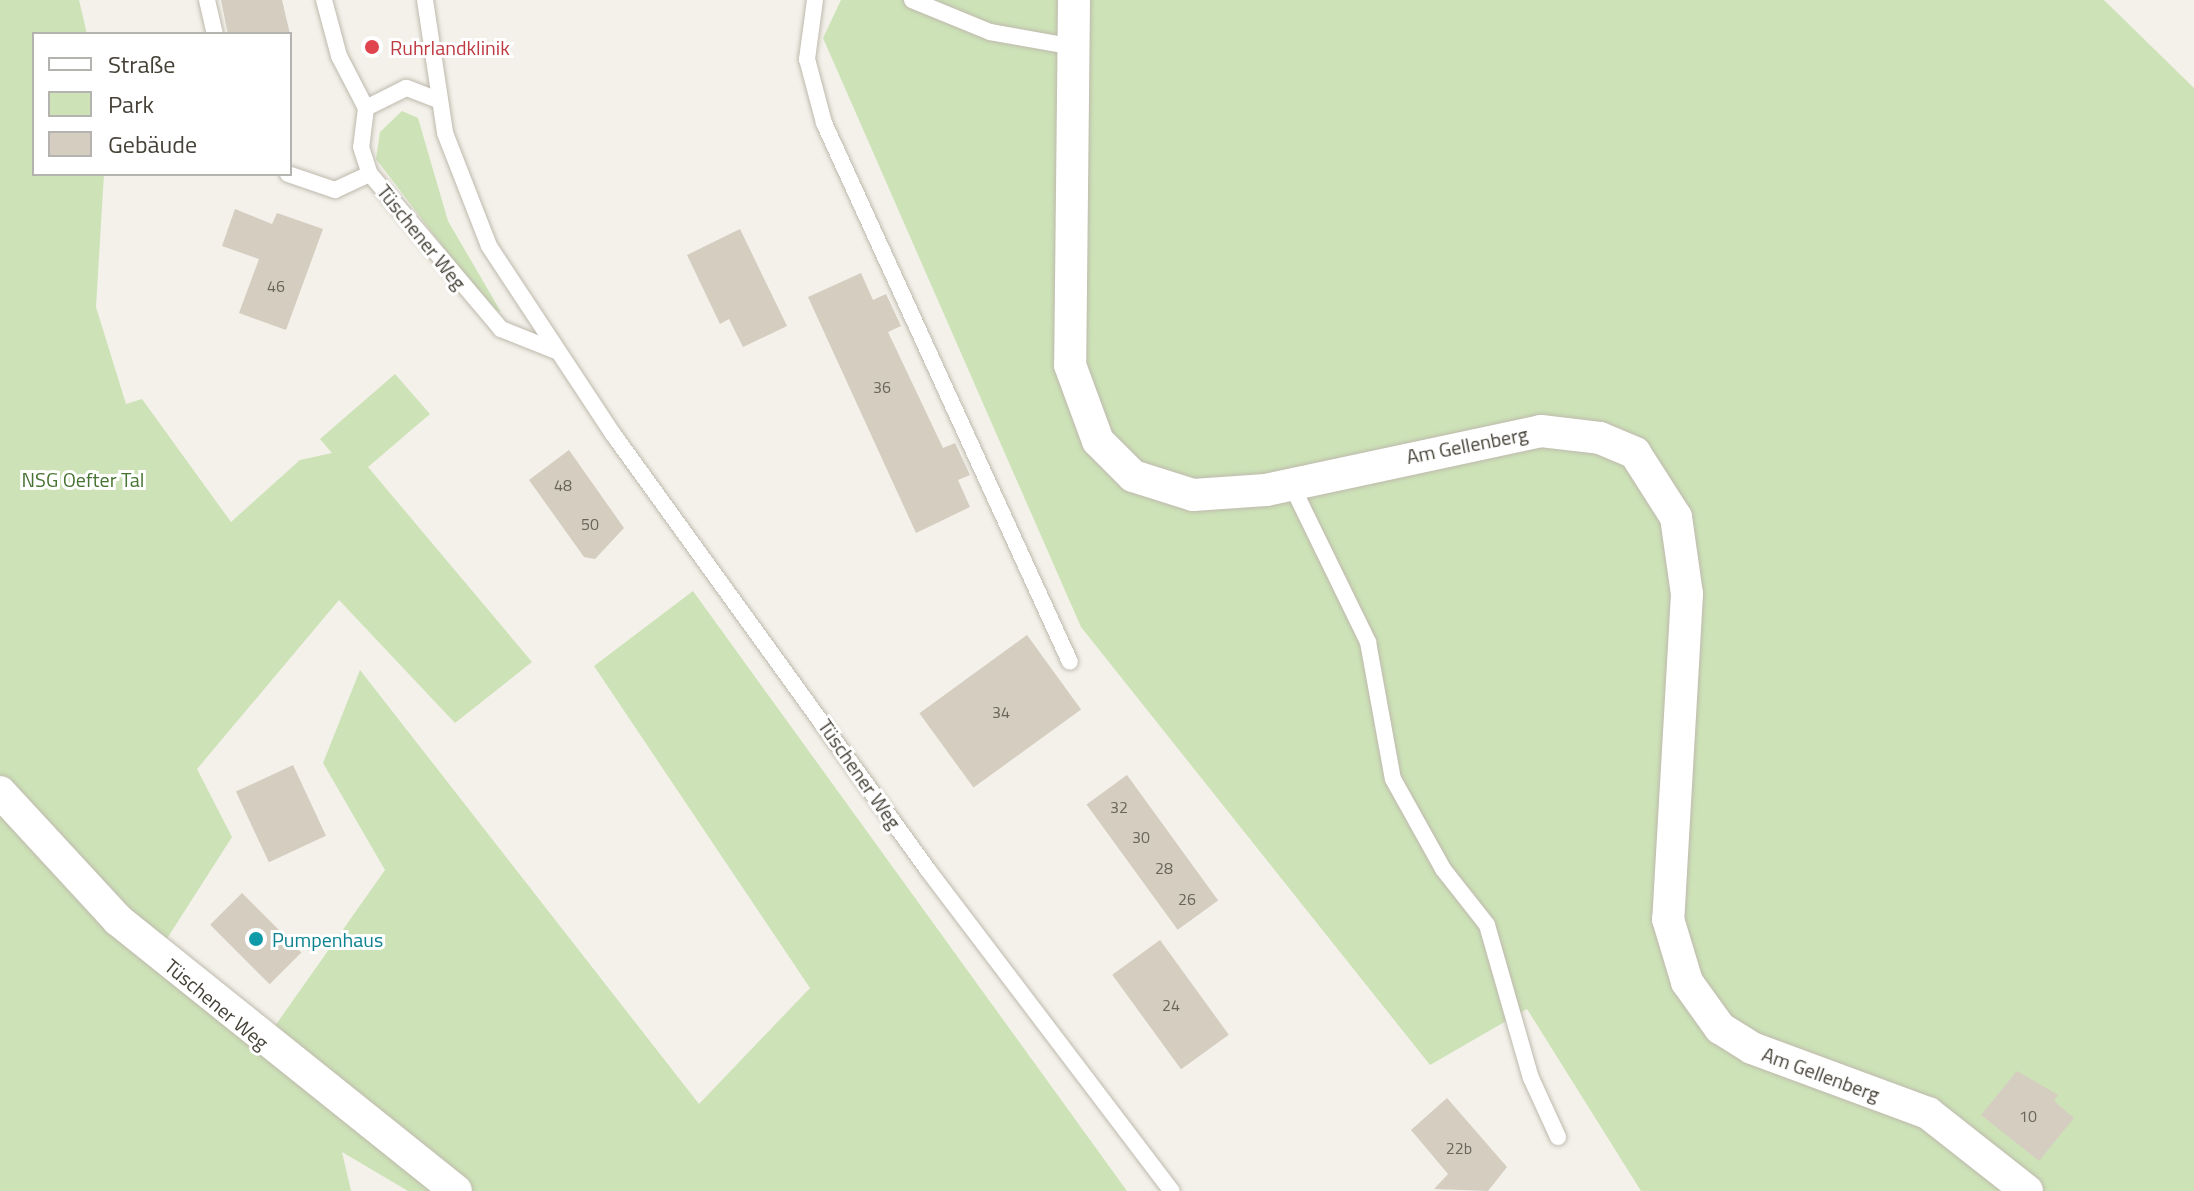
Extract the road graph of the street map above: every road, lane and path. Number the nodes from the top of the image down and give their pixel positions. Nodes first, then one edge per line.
1 (207, 0) edge
2 (324, 0) edge
3 (425, 0) edge
4 (815, 0) edge
5 (912, 0) edge
6 (1074, 0) edge
7 (215, 32) edge
8 (1074, 47) junction
9 (438, 100) junction
10 (366, 108) junction
11 (370, 174) junction
12 (292, 175) edge
13 (556, 351) junction
14 (1291, 484) junction
15 (1070, 662) dead end
16 (0, 792) edge
17 (1558, 1137) dead end
18 (456, 1191) edge
19 (1172, 1191) edge
20 (2027, 1191) edge

1 - 7 lane
2 - 10 lane
3 - 9 lane, Tüschener Weg
4 - 15 lane
5 - 8 lane
6 - 8 street, Am Gellenberg
8 - 14 street, Am Gellenberg
9 - 10 lane
9 - 13 lane, Tüschener Weg
10 - 11 lane, Tüschener Weg
11 - 12 lane
11 - 13 lane, Tüschener Weg
13 - 19 lane, Tüschener Weg
14 - 17 lane
14 - 20 street, Am Gellenberg
16 - 18 street, Tüschener Weg

